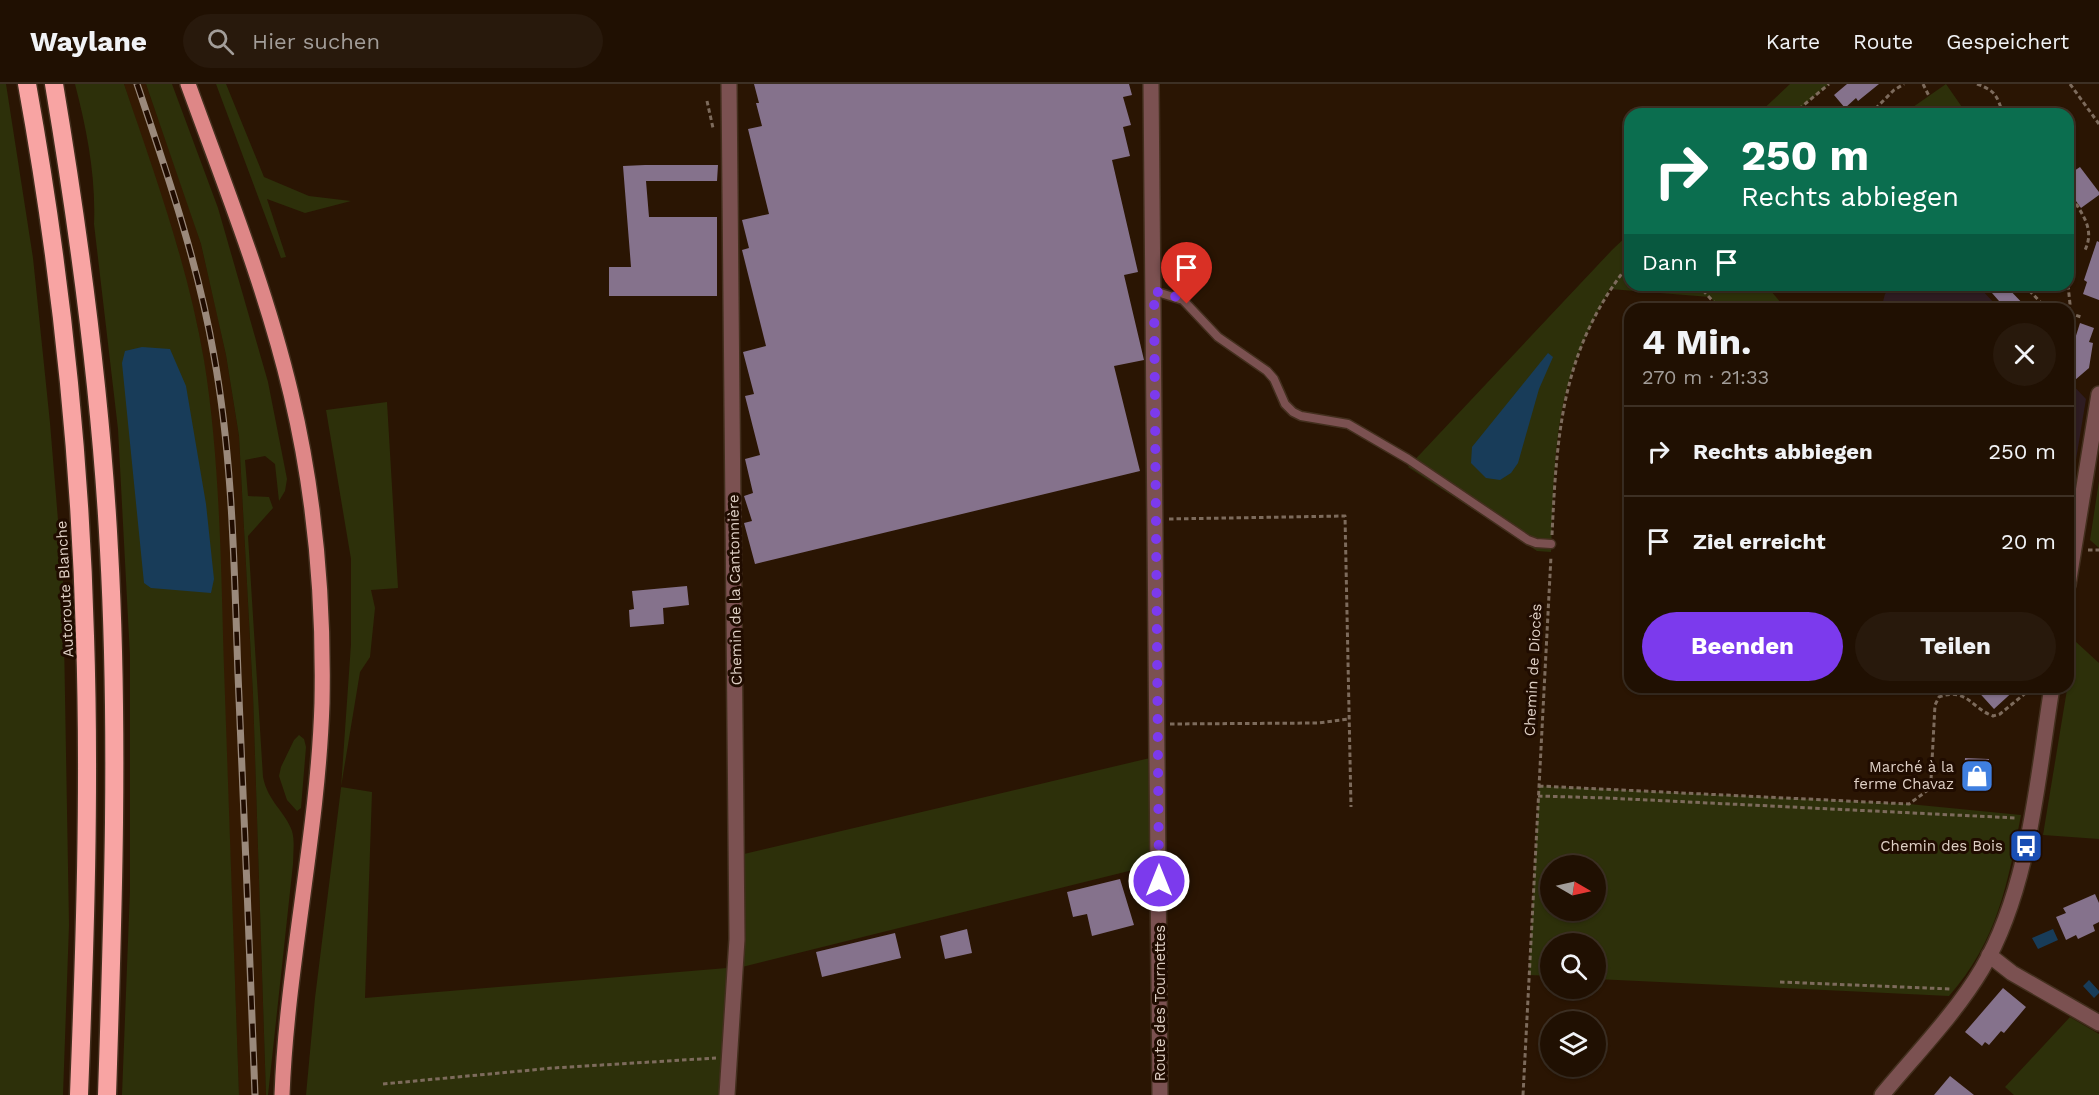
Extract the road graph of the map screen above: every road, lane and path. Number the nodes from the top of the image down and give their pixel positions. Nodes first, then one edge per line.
1 (27, 84) edge
2 (54, 84) edge
3 (188, 84) edge
4 (729, 84) edge
5 (1151, 84) edge
6 (1829, 84) edge
7 (1904, 84) edge
8 (1923, 84) edge
9 (1977, 84) edge
10 (2070, 84) edge
11 (1929, 96) dead end
12 (707, 101) dead end
13 (1800, 108) edge
14 (1876, 108) edge
15 (2001, 108) edge
16 (2099, 124) edge
17 (714, 134) dead end
18 (2074, 201) edge
19 (2092, 219) dead end
20 (2086, 222) junction
21 (2084, 252) dead end
22 (1624, 270) edge
23 (1154, 291) junction
24 (1704, 291) edge
25 (2030, 291) edge
26 (1714, 303) edge
27 (2041, 303) edge
28 (2074, 315) edge
29 (2081, 317) dead end
30 (2099, 394) edge
31 (1155, 519) junction
32 (1551, 544) junction
33 (2074, 548) edge
34 (1949, 693) edge
35 (1949, 693) edge
36 (2026, 693) edge
37 (2051, 693) edge
38 (1348, 719) junction
39 (1157, 724) junction
40 (1539, 786) junction
41 (1538, 796) junction
42 (1351, 807) dead end
43 (2023, 819) dead end
44 (1989, 955) junction
45 (1780, 982) dead end
46 (1968, 990) junction
47 (2099, 1023) edge
48 (730, 1058) junction
49 (383, 1084) dead end
50 (80, 1095) edge
51 (107, 1095) edge
52 (282, 1095) edge
53 (727, 1095) edge
54 (1160, 1095) edge
55 (1523, 1095) edge
56 (1882, 1095) edge

1 - 50 highway, Autoroute Blanche
2 - 51 highway
3 - 52 main road
4 - 48 street, Chemin de la Cantonnière
5 - 23 street, Route des Tournettes
6 - 13 path
7 - 14 path
8 - 11 path
9 - 15 path
10 - 16 path
12 - 17 path
18 - 20 path
19 - 20 path
20 - 21 path
22 - 32 path, Chemin de Diocès
23 - 31 street, Route des Tournettes
23 - 32 lane
24 - 26 path
25 - 27 path
28 - 29 path
30 - 33 street
31 - 38 path
31 - 39 street, Route des Tournettes
32 - 40 path, Chemin de Diocès
34 - 40 path
35 - 36 path
37 - 44 street
38 - 39 path
38 - 42 path
39 - 54 street, Route des Tournettes
40 - 41 path, Chemin de Diocès
41 - 43 path
41 - 55 path, Chemin de Diocès
44 - 46 street
44 - 47 street
45 - 46 path
46 - 56 street
48 - 49 path
48 - 53 street, Chemin de la Cantonnière

